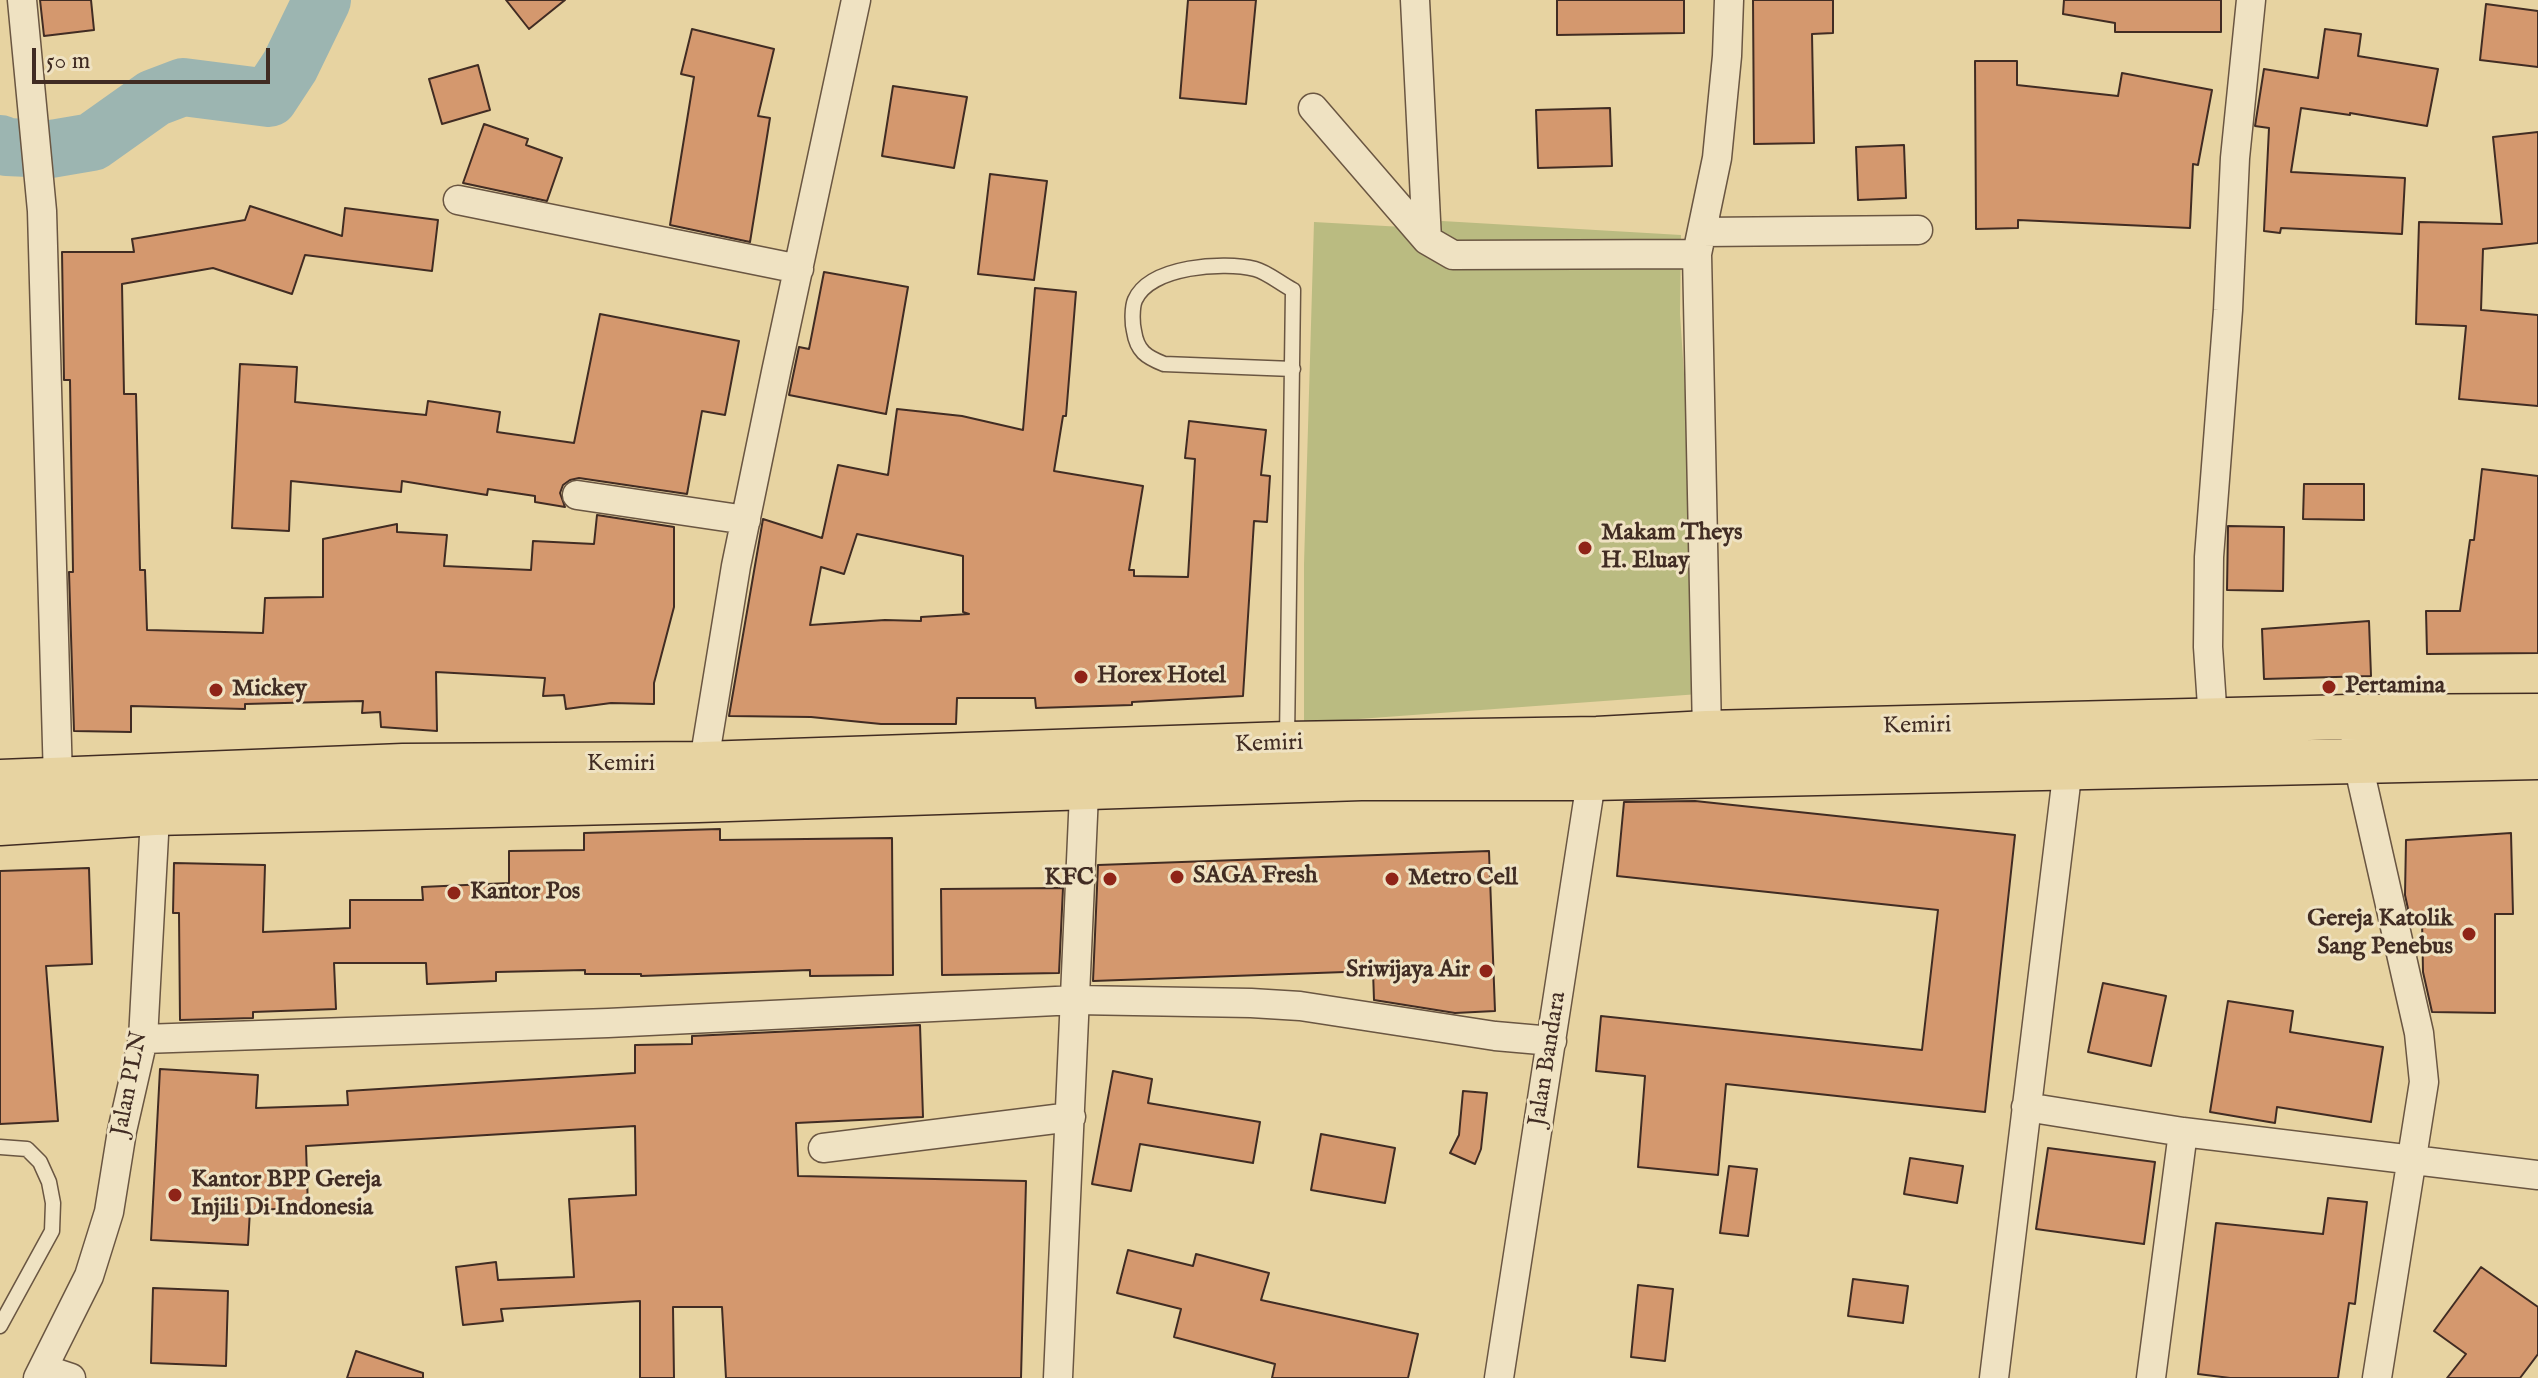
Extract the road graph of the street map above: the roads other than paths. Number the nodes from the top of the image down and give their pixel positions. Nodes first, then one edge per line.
1 (22, 0) edge
2 (856, 0) edge
3 (1415, 0) edge
4 (1729, 0) edge
5 (2251, 0) edge
6 (1313, 108) dead end
7 (458, 200) dead end
8 (1918, 230) dead end
9 (1427, 240) junction
10 (1699, 243) junction
11 (799, 269) junction
12 (1293, 369) junction
13 (577, 495) dead end
14 (746, 520) junction
15 (2538, 716) edge
16 (2350, 717) junction
17 (2213, 721) junction
18 (1707, 733) junction
19 (2486, 738) junction
20 (1287, 744) junction
21 (2071, 745) junction
22 (2538, 757) edge
23 (1595, 758) junction
24 (2357, 762) junction
25 (1085, 770) junction
26 (58, 780) junction
27 (0, 782) edge
28 (700, 782) junction
29 (156, 794) junction
30 (0, 823) edge
31 (1076, 1000) junction
32 (143, 1039) junction
33 (1552, 1041) junction
34 (2026, 1107) junction
35 (1071, 1117) junction
36 (2183, 1132) junction
37 (0, 1147) edge
38 (823, 1148) dead end
39 (2412, 1158) junction
40 (2538, 1175) edge
41 (0, 1326) edge
42 (41, 1374) edge
43 (71, 1378) edge
44 (1058, 1378) edge
45 (1499, 1378) edge
46 (1994, 1378) edge
47 (2151, 1378) edge
48 (2377, 1378) edge

1 - 26 street
2 - 11 street
3 - 9 street
4 - 10 street
5 - 17 street
6 - 9 street
7 - 11 street
8 - 10 street
9 - 10 street
10 - 18 street
11 - 14 street
12 - 12 lane
12 - 20 lane
13 - 14 street
14 - 28 street
15 - 19 highway, Kemiri
16 - 17 highway, Kemiri
16 - 19 highway, Kemiri
16 - 24 street
17 - 21 highway, Kemiri
18 - 21 highway, Kemiri
18 - 23 highway, Kemiri
19 - 22 highway, Kemiri
19 - 24 highway, Kemiri
20 - 23 highway, Kemiri
20 - 25 highway, Kemiri
21 - 23 highway, Kemiri
21 - 24 highway, Kemiri
21 - 34 street
23 - 25 highway, Kemiri
23 - 33 street, Jalan Bandara
24 - 39 street
25 - 28 highway, Kemiri
25 - 31 street
26 - 27 highway, Kemiri
26 - 29 highway, Kemiri
28 - 29 highway, Kemiri
29 - 30 highway, Kemiri
29 - 32 street, Jalan PLN
31 - 32 street
31 - 33 street
31 - 35 street
32 - 42 street, Jalan PLN
33 - 45 street, Jalan Bandara
34 - 36 street
34 - 46 street
35 - 38 street
35 - 44 street
36 - 39 street
36 - 47 street
37 - 41 lane
39 - 40 street
39 - 48 street
42 - 43 street

